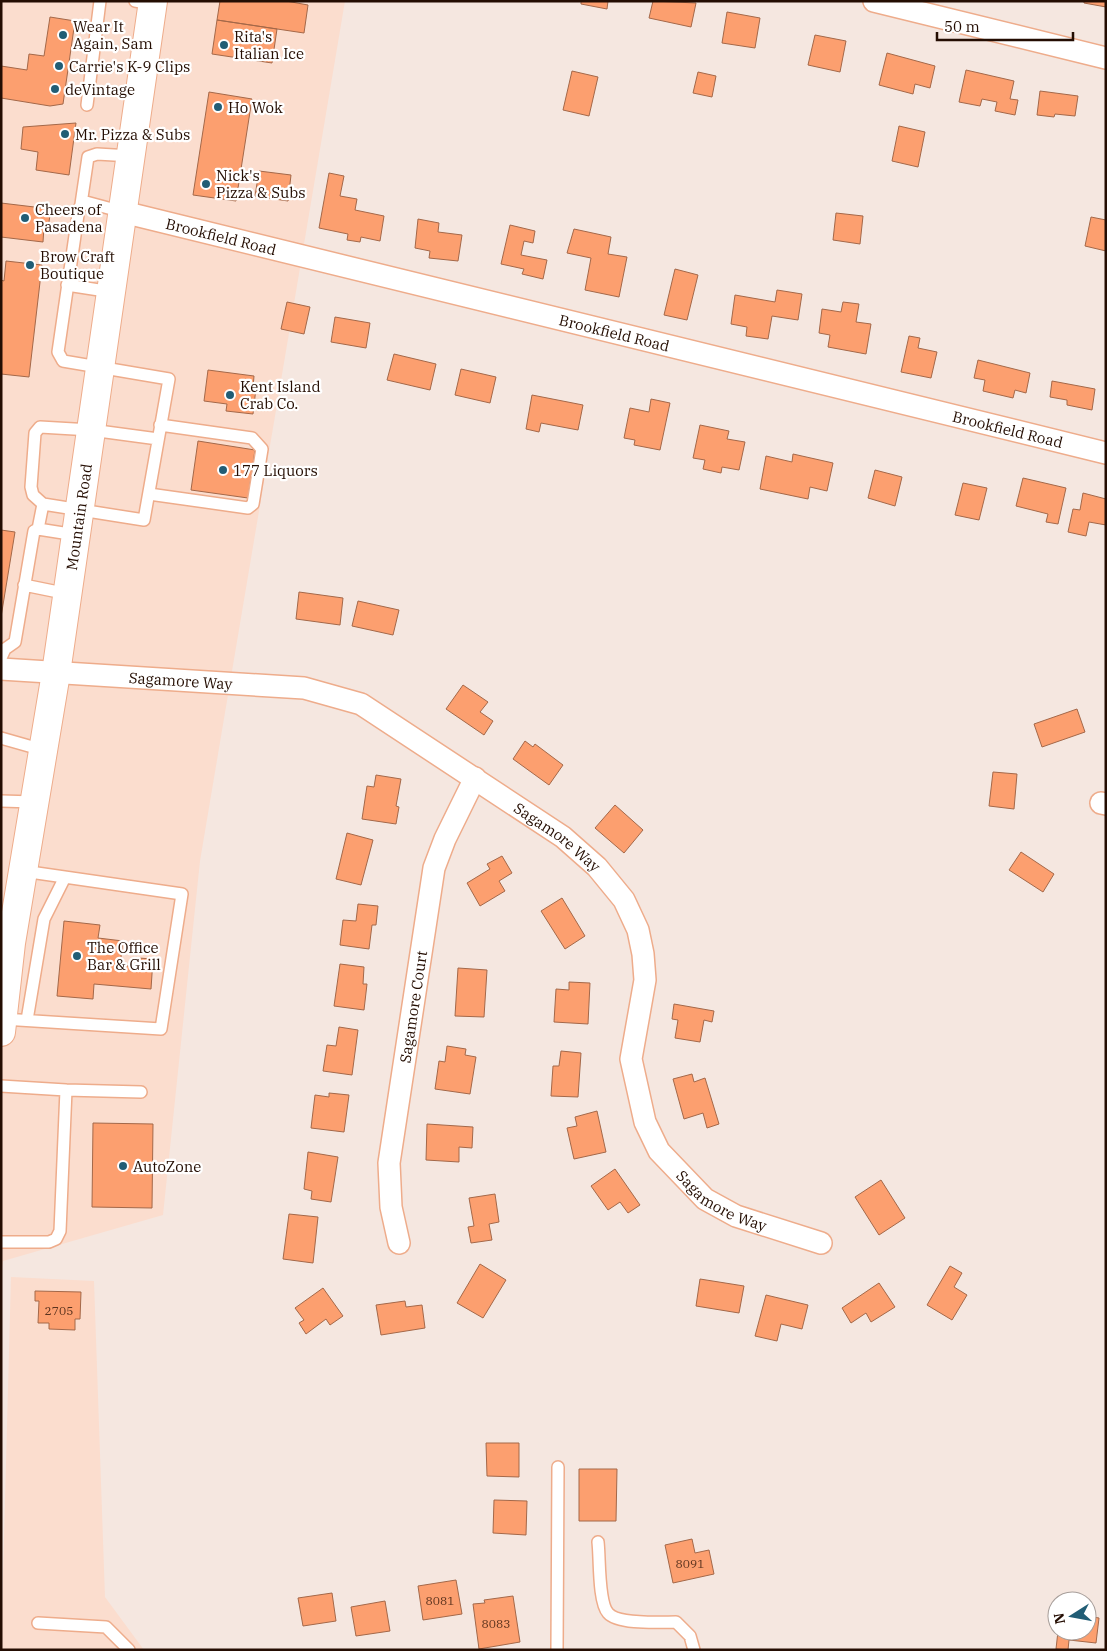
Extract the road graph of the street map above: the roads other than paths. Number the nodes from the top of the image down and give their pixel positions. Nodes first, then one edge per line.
1 (100, 1) edge
2 (874, 1) edge
3 (146, 2) edge
4 (1106, 58) edge
5 (87, 106) dead end
6 (131, 156) junction
7 (82, 204) junction
8 (123, 212) junction
9 (68, 285) junction
10 (112, 292) junction
11 (100, 368) junction
12 (160, 426) junction
13 (91, 430) junction
14 (158, 439) junction
15 (1106, 453) edge
16 (149, 494) junction
17 (43, 504) junction
18 (78, 523) junction
19 (38, 529) junction
20 (24, 586) junction
21 (68, 594) junction
22 (1, 658) edge
23 (1, 669) edge
24 (56, 673) junction
25 (1, 738) edge
26 (43, 750) junction
27 (475, 778) junction
28 (1, 801) edge
29 (34, 802) junction
30 (23, 870) junction
31 (65, 877) junction
32 (6, 943) edge
33 (10, 1024) edge
34 (1, 1086) edge
35 (66, 1090) junction
36 (141, 1092) dead end
37 (1, 1242) edge
38 (400, 1243) dead end
39 (820, 1243) dead end
40 (558, 1467) dead end
41 (598, 1542) dead end
42 (38, 1624) dead end
43 (129, 1650) edge
44 (557, 1650) edge
45 (694, 1650) edge

1 - 5 lane
2 - 4 street
3 - 6 main road, Mountain Road
6 - 7 lane
6 - 8 main road, Mountain Road
7 - 8 lane
7 - 9 lane
8 - 10 main road, Mountain Road
8 - 15 street, Brookfield Road
9 - 10 lane
9 - 11 lane
10 - 11 main road, Mountain Road
11 - 12 lane
11 - 13 main road, Mountain Road
12 - 14 lane
12 - 16 lane
13 - 14 lane
13 - 17 lane
13 - 18 main road, Mountain Road
14 - 16 lane
16 - 18 lane
17 - 18 lane
17 - 19 lane
18 - 19 lane
18 - 21 main road, Mountain Road
19 - 20 lane
20 - 21 lane
20 - 22 lane
21 - 24 main road, Mountain Road
23 - 24 street, Sagamore Way
24 - 26 main road, Mountain Road
24 - 27 street, Sagamore Way
25 - 26 lane
26 - 29 main road, Mountain Road
27 - 38 street, Sagamore Court
27 - 39 street, Sagamore Way
28 - 29 lane
29 - 30 main road, Mountain Road
30 - 31 lane
30 - 32 main road, Mountain Road
31 - 33 lane
31 - 33 lane
32 - 33 main road, Mountain Road
34 - 35 lane
35 - 36 lane
35 - 37 lane
40 - 44 lane
41 - 45 lane
42 - 43 lane

